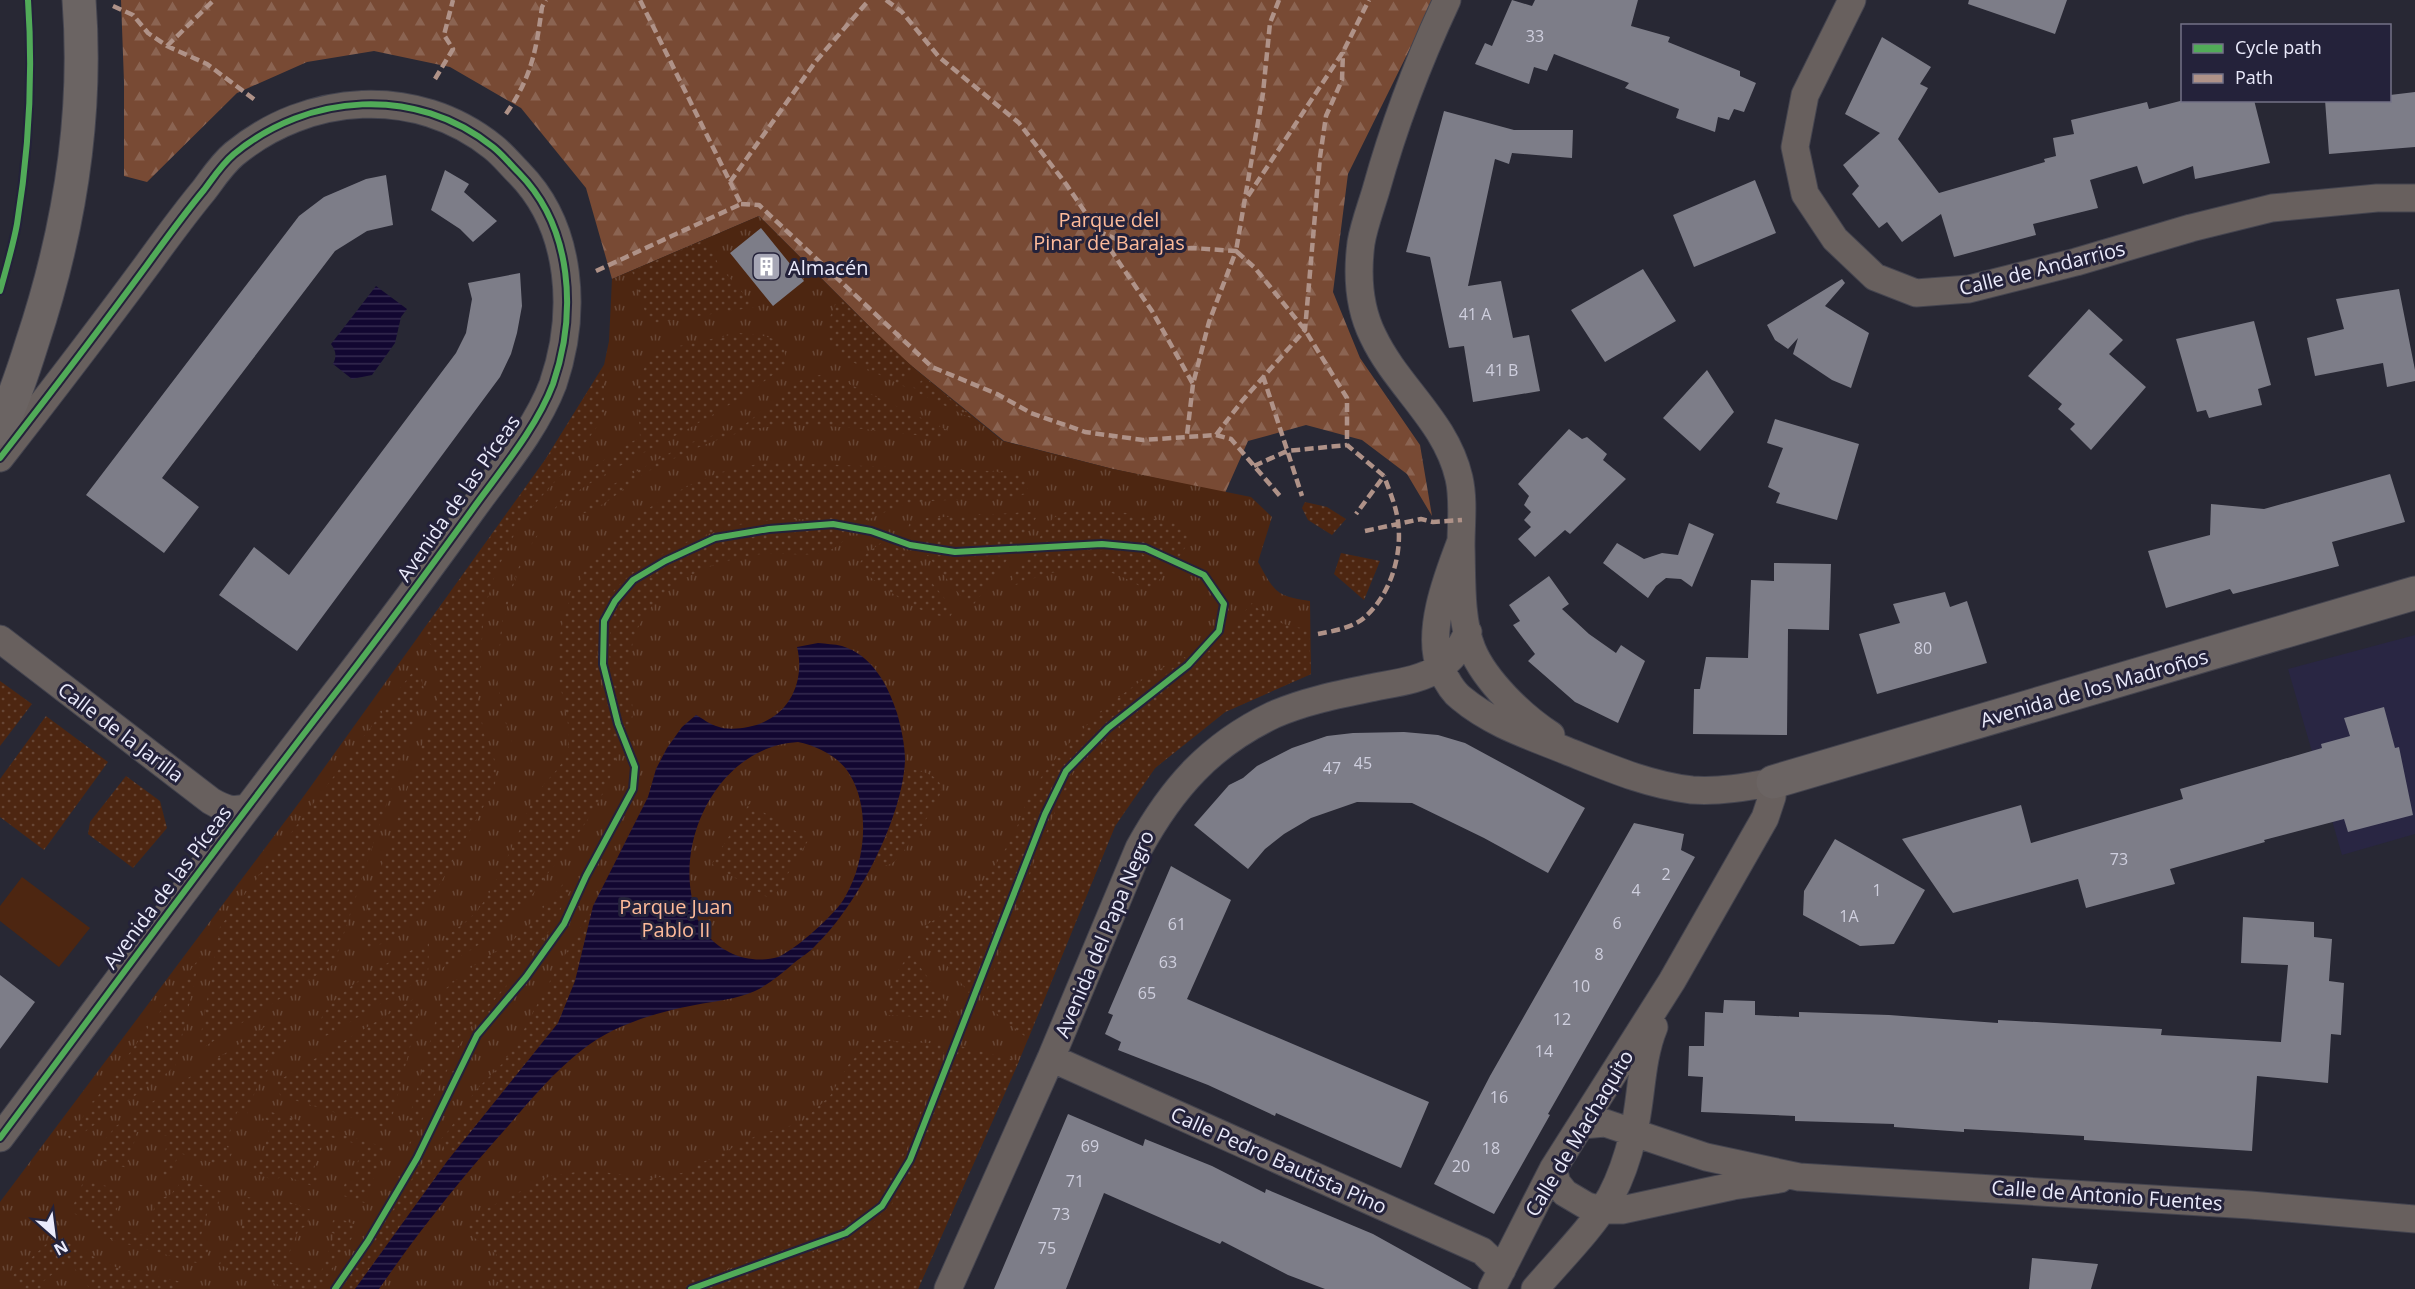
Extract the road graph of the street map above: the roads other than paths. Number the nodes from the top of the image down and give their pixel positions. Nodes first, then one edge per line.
1 (79, 0) edge
2 (1447, 0) edge
3 (1852, 0) edge
4 (2415, 198) edge
5 (22, 375) junction
6 (0, 401) edge
7 (0, 429) edge
8 (0, 458) edge
9 (1461, 541) junction
10 (2415, 593) edge
11 (1468, 632) junction
12 (0, 639) edge
13 (1440, 668) junction
14 (1590, 760) junction
15 (1773, 782) junction
16 (248, 807) junction
17 (1672, 981) junction
18 (1051, 1058) junction
19 (1582, 1125) junction
20 (1634, 1132) junction
21 (0, 1138) edge
22 (1553, 1169) junction
23 (1799, 1177) junction
24 (1601, 1210) junction
25 (2415, 1219) edge
26 (1497, 1279) edge
27 (948, 1289) edge
28 (1535, 1289) edge

1 - 5 street
2 - 9 street
3 - 4 street, Calle de Andarrios
5 - 6 street
5 - 7 street
8 - 16 street, Avenida de las Píceas
9 - 11 street
9 - 13 street
10 - 15 street, Avenida de los Madroños
11 - 13 street, Avenida del Papa Negro
11 - 14 street
12 - 16 street, Calle de la Jarilla
13 - 14 street
13 - 18 street, Avenida del Papa Negro
14 - 15 street
15 - 17 street, Calle de Machaquito
16 - 21 street, Avenida de las Píceas
17 - 19 street, Calle de Machaquito
17 - 20 street, Calle de Machaquito
18 - 26 street, Calle Pedro Bautista Pino
18 - 27 street, Avenida del Papa Negro
19 - 20 street, Calle de Antonio Fuentes
19 - 22 street, Calle de Machaquito
20 - 23 street, Calle de Antonio Fuentes
20 - 24 street, Calle de Machaquito
22 - 24 street, Calle de Antonio Fuentes
22 - 26 street, Calle de Machaquito
23 - 24 street, Calle de Antonio Fuentes
23 - 25 street, Calle de Antonio Fuentes
24 - 28 street, Calle de Machaquito

